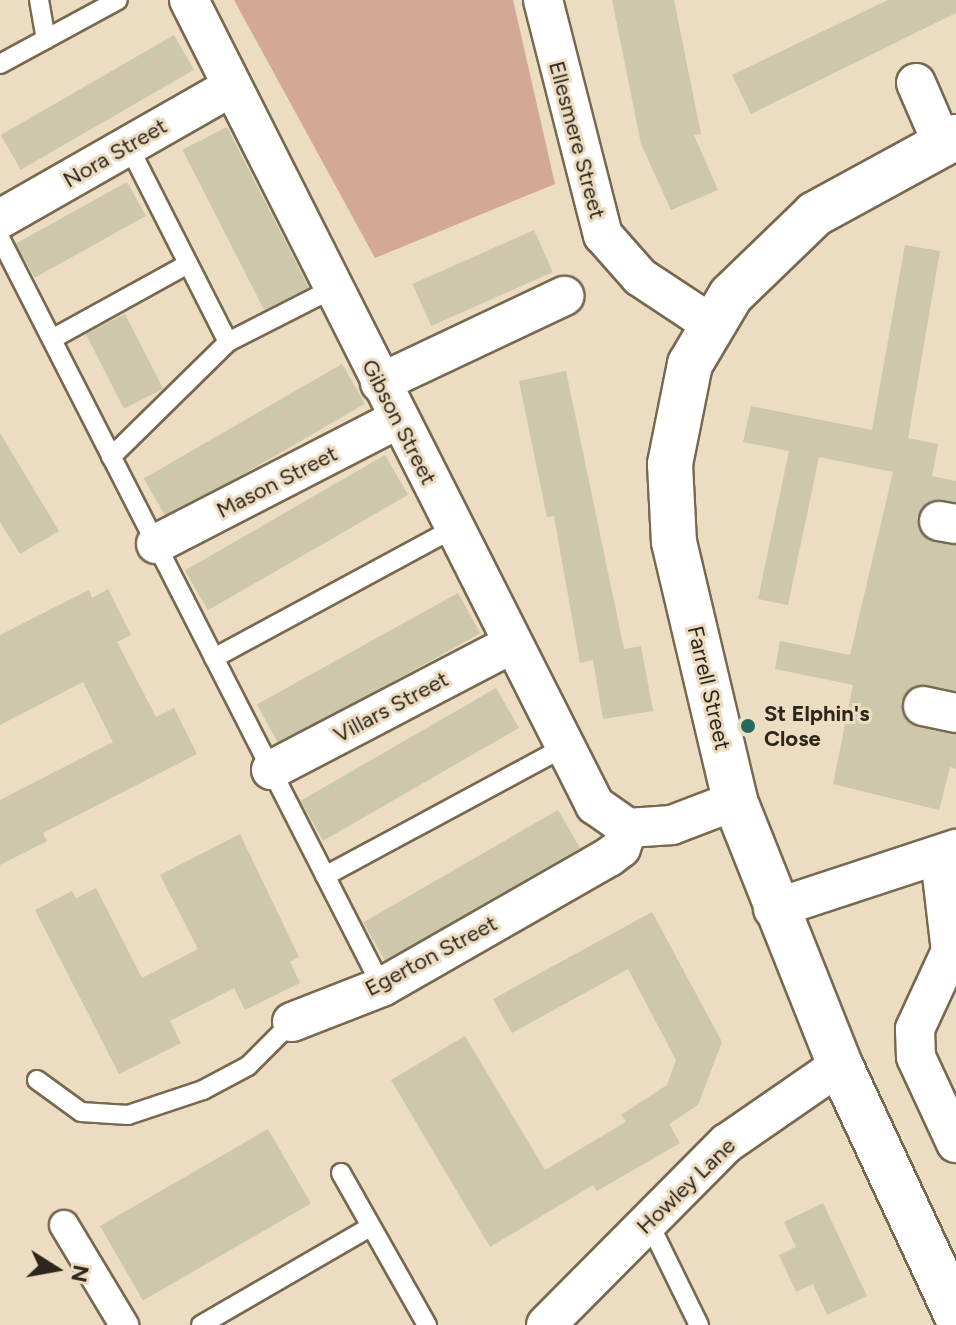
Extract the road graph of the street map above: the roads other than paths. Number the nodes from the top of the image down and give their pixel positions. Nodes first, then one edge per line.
1 (39, 0) edge
2 (118, 0) edge
3 (189, 0) edge
4 (543, 0) edge
5 (46, 39) junction
6 (0, 64) edge
7 (916, 83) dead end
8 (231, 87) junction
9 (949, 140) edge
10 (128, 145) junction
11 (0, 219) edge
12 (0, 238) edge
13 (188, 264) junction
14 (332, 289) junction
15 (564, 296) dead end
16 (711, 324) junction
17 (52, 339) junction
18 (228, 342) junction
19 (380, 383) junction
20 (398, 419) junction
21 (111, 457) junction
22 (453, 529) junction
23 (156, 544) junction
24 (512, 644) junction
25 (214, 658) junction
26 (565, 747) junction
27 (271, 770) junction
28 (735, 801) junction
29 (628, 828) junction
30 (948, 854) edge
31 (325, 876) junction
32 (773, 909) junction
33 (382, 987) junction
34 (292, 1022) joint
35 (840, 1065) junction
36 (37, 1080) dead end
37 (956, 1143) edge
38 (341, 1173) dead end
39 (648, 1221) junction
40 (64, 1225) dead end
41 (370, 1227) junction
42 (956, 1314) edge
43 (124, 1325) edge
44 (201, 1325) edge
45 (427, 1325) edge
46 (546, 1325) edge
47 (699, 1325) edge

1 - 5 lane
2 - 5 lane
3 - 8 street, Gibson Street
4 - 16 street, Ellesmere Street
5 - 6 lane
7 - 9 street, Farrell Street
8 - 10 street, Nora Street
8 - 14 street, Gibson Street
9 - 16 street, Farrell Street
10 - 11 street, Nora Street
10 - 13 lane
12 - 17 lane
13 - 17 lane
13 - 18 lane
14 - 18 lane
14 - 19 street, Gibson Street
15 - 19 street
16 - 28 street, Farrell Street
17 - 21 lane
18 - 21 lane
19 - 20 street, Gibson Street
20 - 22 street, Gibson Street
20 - 23 street, Mason Street
21 - 23 lane
22 - 24 street, Gibson Street
22 - 25 lane
23 - 25 lane
24 - 26 street, Gibson Street
24 - 27 street, Villars Street
25 - 27 lane
26 - 29 street, Gibson Street
26 - 31 lane
27 - 31 lane
28 - 29 street
28 - 32 street, Farrell Street
29 - 33 street, Egerton Street
30 - 32 street
30 - 37 street
31 - 33 lane
32 - 35 street, Farrell Street
33 - 34 street, Egerton Street
34 - 36 lane, Egerton Street
35 - 39 street, Howley Lane
35 - 42 street, Farrell Street
38 - 41 lane
39 - 46 street, Howley Lane
39 - 47 lane
40 - 43 street
41 - 44 lane
41 - 45 lane

